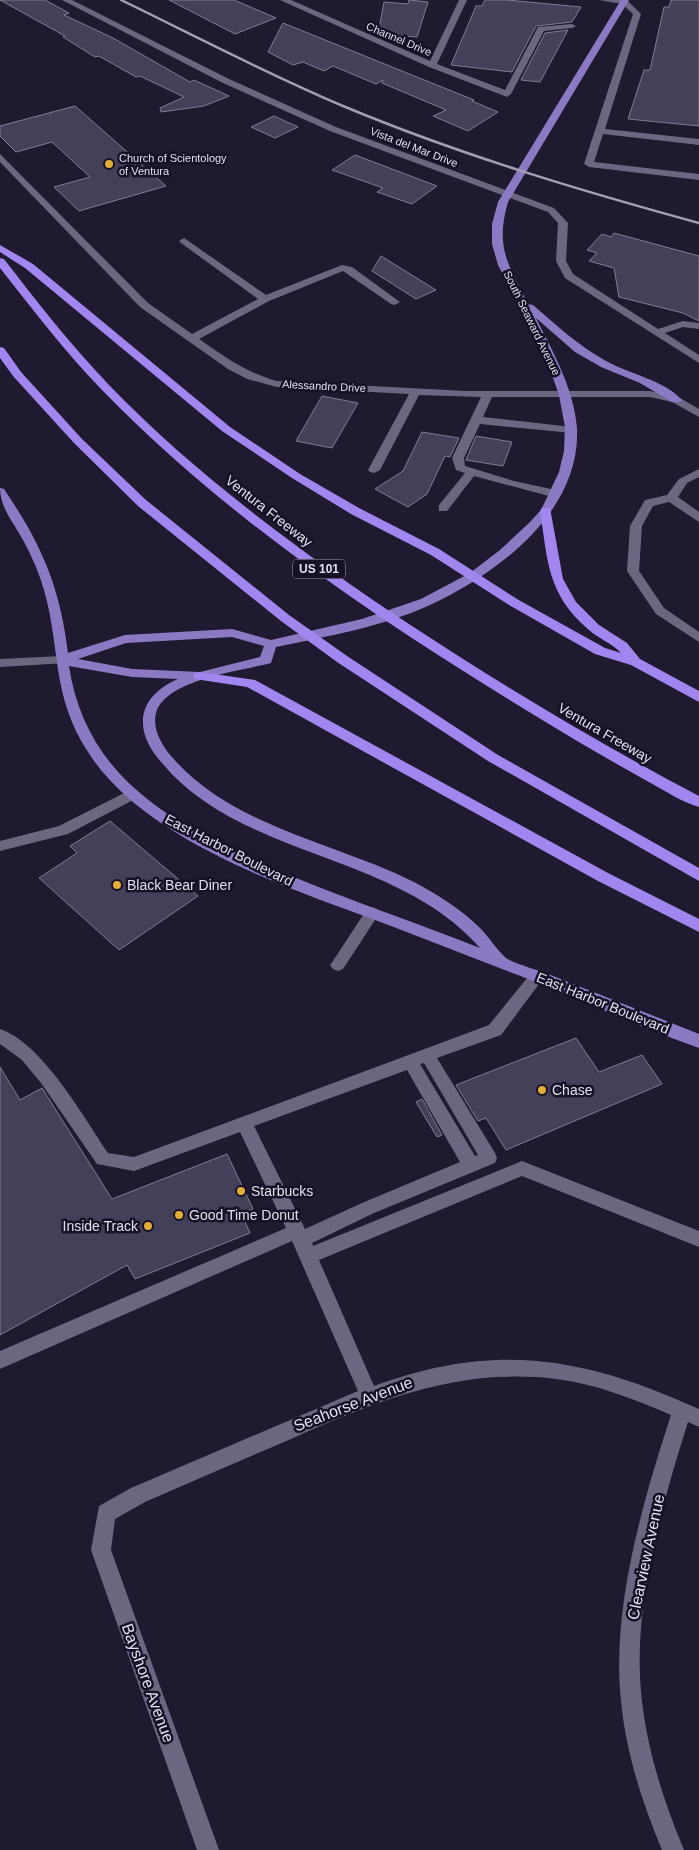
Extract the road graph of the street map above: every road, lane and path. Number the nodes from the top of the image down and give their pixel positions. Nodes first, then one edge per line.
1 (66, 0) edge
2 (284, 0) edge
3 (463, 0) edge
4 (603, 0) edge
5 (625, 1) edge
6 (296, 2) edge
7 (572, 26) dead end
8 (432, 65) junction
9 (598, 131) junction
10 (699, 142) edge
11 (0, 157) edge
12 (699, 177) edge
13 (184, 241) dead end
14 (0, 248) edge
15 (0, 261) edge
16 (519, 298) junction
17 (266, 299) junction
18 (395, 302) dead end
19 (699, 326) edge
20 (658, 333) junction
21 (191, 339) junction
22 (0, 350) edge
23 (0, 359) edge
24 (699, 360) edge
25 (17, 374) junction
26 (416, 391) junction
27 (488, 394) junction
28 (565, 395) junction
29 (676, 400) junction
30 (699, 414) edge
31 (476, 420) junction
32 (572, 430) junction
33 (374, 470) dead end
34 (699, 472) edge
35 (471, 473) junction
36 (0, 492) edge
37 (556, 494) junction
38 (671, 498) junction
39 (443, 508) dead end
40 (546, 511) junction
41 (699, 518) edge
42 (474, 576) junction
43 (699, 638) edge
44 (272, 644) junction
45 (62, 660) junction
46 (636, 662) junction
47 (0, 663) edge
48 (200, 676) junction
49 (699, 697) edge
50 (132, 794) junction
51 (699, 802) edge
52 (0, 846) edge
53 (699, 875) edge
54 (372, 913) junction
55 (699, 926) edge
56 (500, 962) junction
57 (338, 965) dead end
58 (537, 976) junction
59 (0, 1035) edge
60 (699, 1041) edge
61 (427, 1055) junction
62 (410, 1062) junction
63 (245, 1124) junction
64 (471, 1165) junction
65 (298, 1236) junction
66 (699, 1239) edge
67 (308, 1256) junction
68 (0, 1360) edge
69 (370, 1395) junction
70 (691, 1414) edge
71 (106, 1514) joint
72 (208, 1850) edge
73 (673, 1850) edge

1 - 20 street, Vista del Mar Drive
2 - 6 street, Channel Drive
3 - 8 street
4 - 5 street
5 - 9 street
5 - 16 main road, South Seaward Avenue
6 - 8 street, Channel Drive
7 - 8 street, Channel Drive
9 - 10 street
9 - 12 street
11 - 21 street, Alessandro Drive
13 - 17 street
14 - 42 highway
15 - 51 highway, Ventura Freeway / US 101
16 - 28 main road, South Seaward Avenue
16 - 29 main road
17 - 18 street
17 - 21 street
19 - 20 street
20 - 24 street, Vista del Mar Drive
21 - 26 street, Alessandro Drive
22 - 25 highway
23 - 25 highway
25 - 53 highway
26 - 27 street, Alessandro Drive
26 - 33 street
27 - 28 street, Alessandro Drive
27 - 31 street
28 - 29 street, Alessandro Drive
28 - 32 main road, South Seaward Avenue
29 - 30 street, Alessandro Drive
31 - 32 street
31 - 35 street
32 - 37 main road, South Seaward Avenue
34 - 38 street
35 - 37 street
35 - 39 street
36 - 45 main road, East Harbor Boulevard
37 - 40 main road, South Seaward Avenue
38 - 41 street
38 - 43 street
40 - 42 main road, South Seaward Avenue
40 - 46 highway
42 - 44 main road, South Seaward Avenue
42 - 46 highway
44 - 45 main road, South Seaward Avenue
44 - 48 main road, South Seaward Avenue
45 - 47 street, South Seaward Avenue
45 - 48 main road, South Seaward Avenue
45 - 50 main road, East Harbor Boulevard
46 - 49 highway
48 - 55 highway
48 - 56 main road
50 - 52 street
50 - 54 main road, East Harbor Boulevard
54 - 56 main road, East Harbor Boulevard
54 - 57 street
56 - 58 main road, East Harbor Boulevard
58 - 60 main road, East Harbor Boulevard
58 - 61 street
59 - 63 street
61 - 62 street
61 - 64 street
62 - 63 street
62 - 64 street
63 - 65 street
64 - 65 street
65 - 67 street
65 - 68 street
66 - 67 street
67 - 69 street
69 - 70 street, Seahorse Avenue
69 - 71 street, Seahorse Avenue
70 - 73 street, Clearview Avenue
71 - 72 street, Bayshore Avenue

